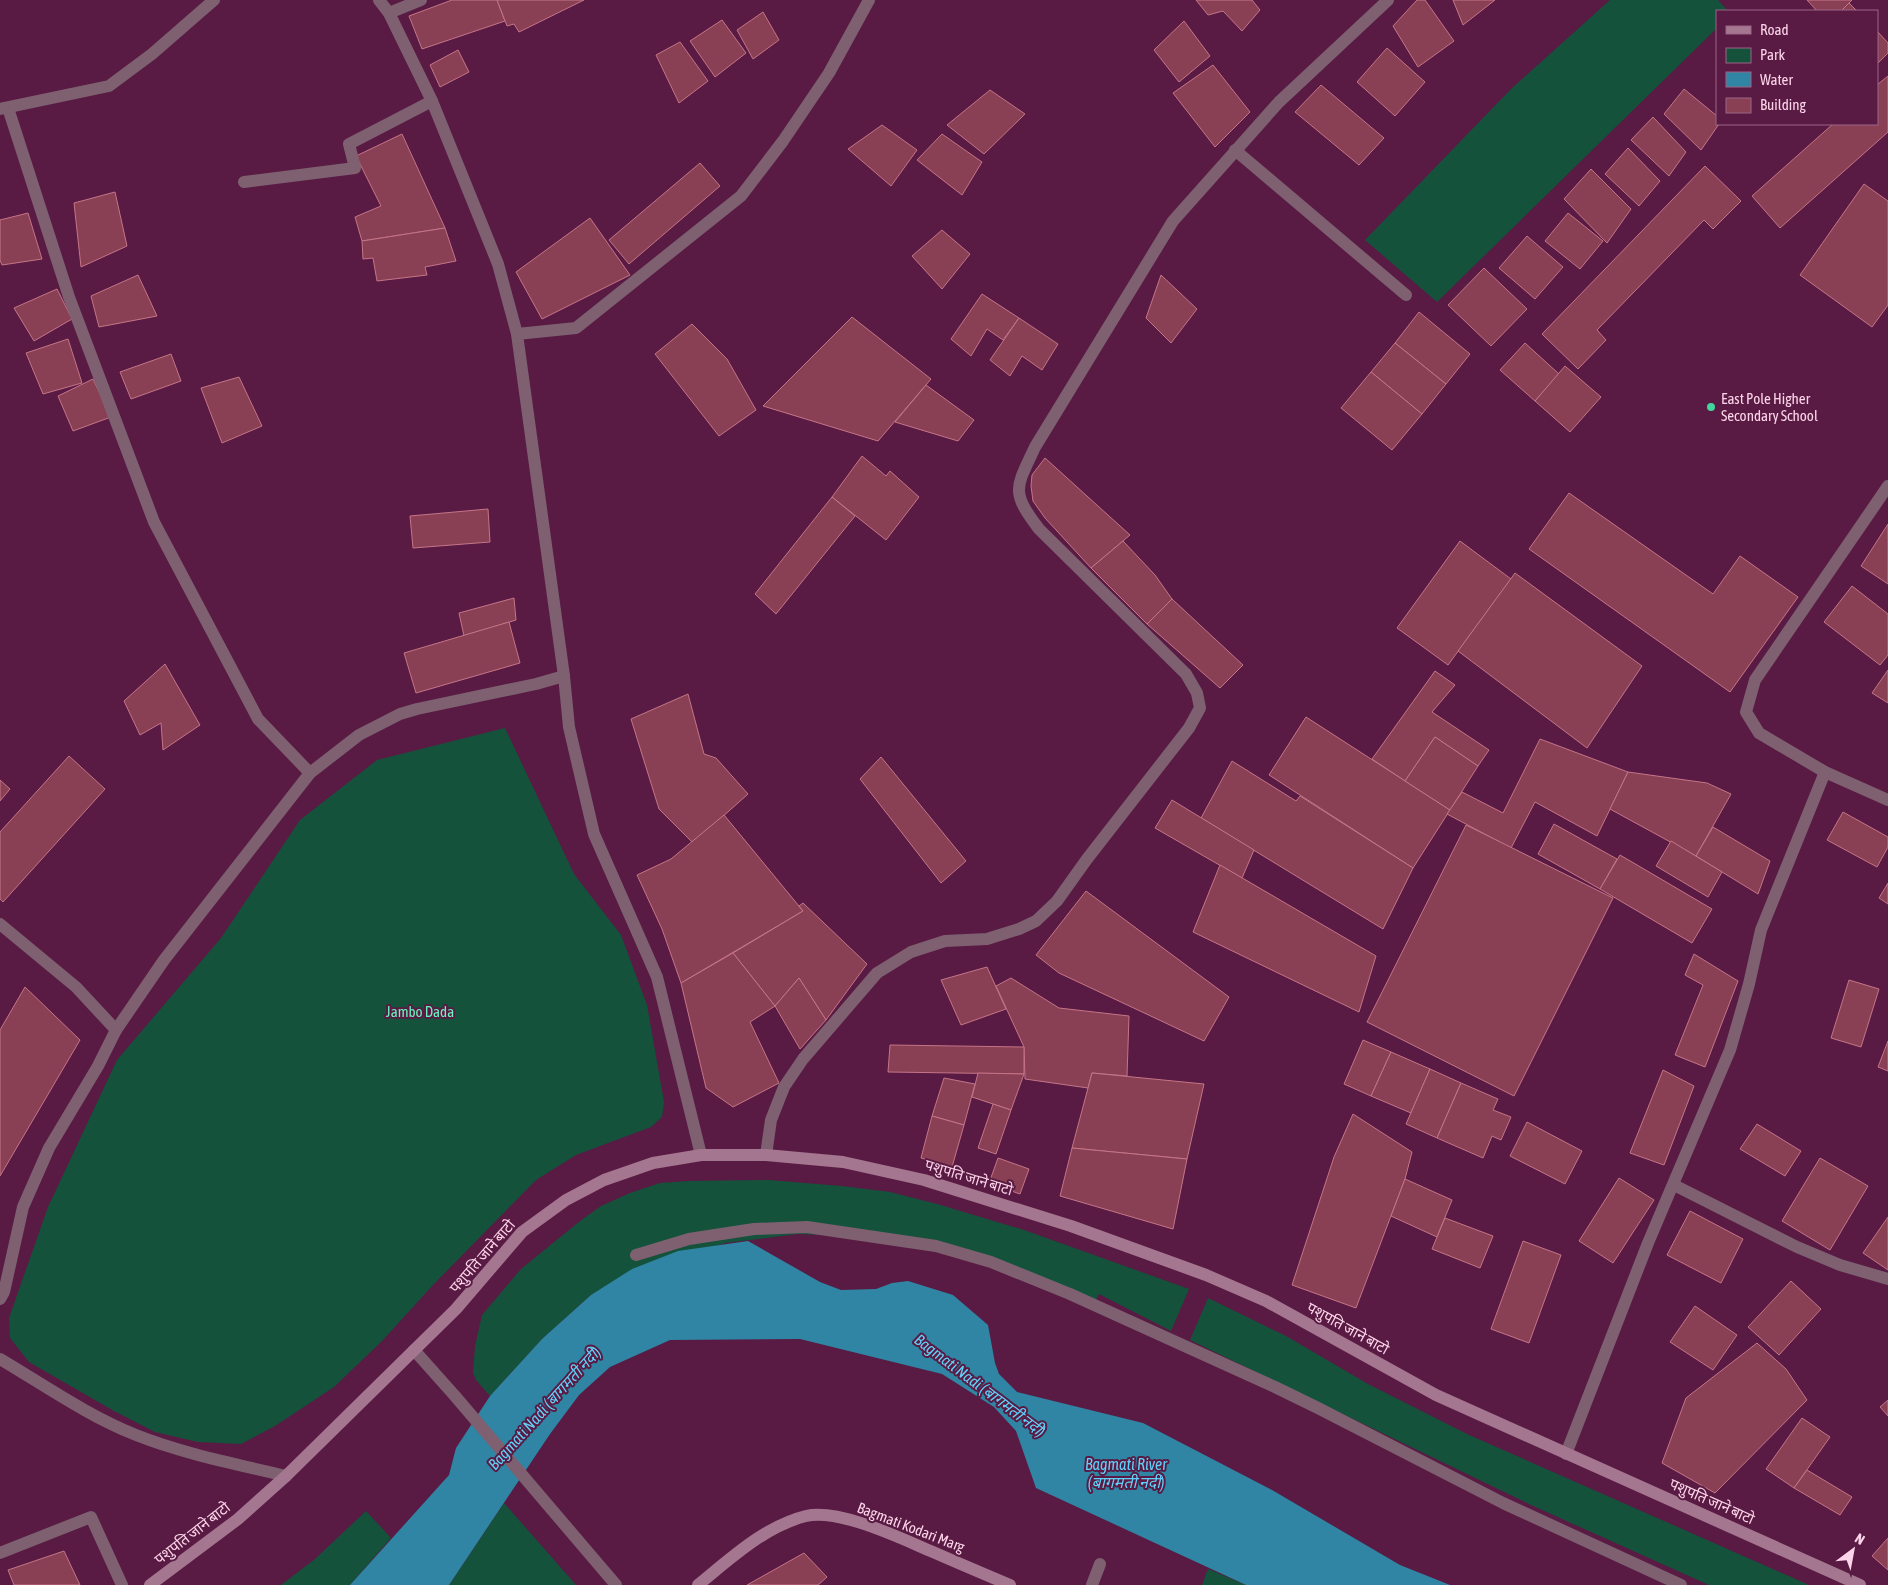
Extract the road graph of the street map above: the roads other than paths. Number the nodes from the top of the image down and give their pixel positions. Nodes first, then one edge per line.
1 (214, 0) edge
2 (380, 0) edge
3 (421, 0) edge
4 (869, 0) edge
5 (1388, 0) edge
6 (389, 13) junction
7 (432, 101) junction
8 (4, 108) edge
9 (1235, 150) junction
10 (244, 182) dead end
11 (1406, 295) dead end
12 (517, 334) junction
13 (1888, 486) edge
14 (564, 676) junction
15 (1825, 772) junction
16 (310, 773) junction
17 (1888, 800) edge
18 (0, 924) edge
19 (116, 1030) junction
20 (701, 1155) junction
21 (766, 1156) junction
22 (1674, 1184) junction
23 (636, 1255) dead end
24 (1888, 1279) edge
25 (0, 1299) edge
26 (414, 1350) junction
27 (0, 1359) edge
28 (1566, 1454) junction
29 (286, 1476) junction
30 (0, 1553) edge
31 (1100, 1564) dead end
32 (122, 1585) edge
33 (150, 1585) edge
34 (616, 1585) edge
35 (698, 1585) edge
36 (1010, 1585) edge
37 (1092, 1585) edge
38 (1681, 1585) edge
39 (1860, 1585) edge

1 - 8 street
2 - 6 street
3 - 6 street
4 - 12 street
5 - 9 street
6 - 7 street
7 - 10 street
7 - 12 street
8 - 16 street
9 - 11 street
9 - 21 street
12 - 14 street
13 - 15 street
14 - 16 street
14 - 20 street
15 - 17 street
15 - 22 street
16 - 19 street
18 - 19 street
19 - 25 street
20 - 21 main road, पशुपति जाने बाटो
20 - 26 main road, पशुपति जाने बाटो
21 - 28 main road, पशुपति जाने बाटो
22 - 24 street
22 - 28 street
23 - 38 street
26 - 29 main road, पशुपति जाने बाटो
26 - 34 street
27 - 29 street
28 - 39 main road, पशुपति जाने बाटो
29 - 33 main road, पशुपति जाने बाटो
30 - 32 street
31 - 37 street
35 - 36 main road, Bagmati Kodari Marg

